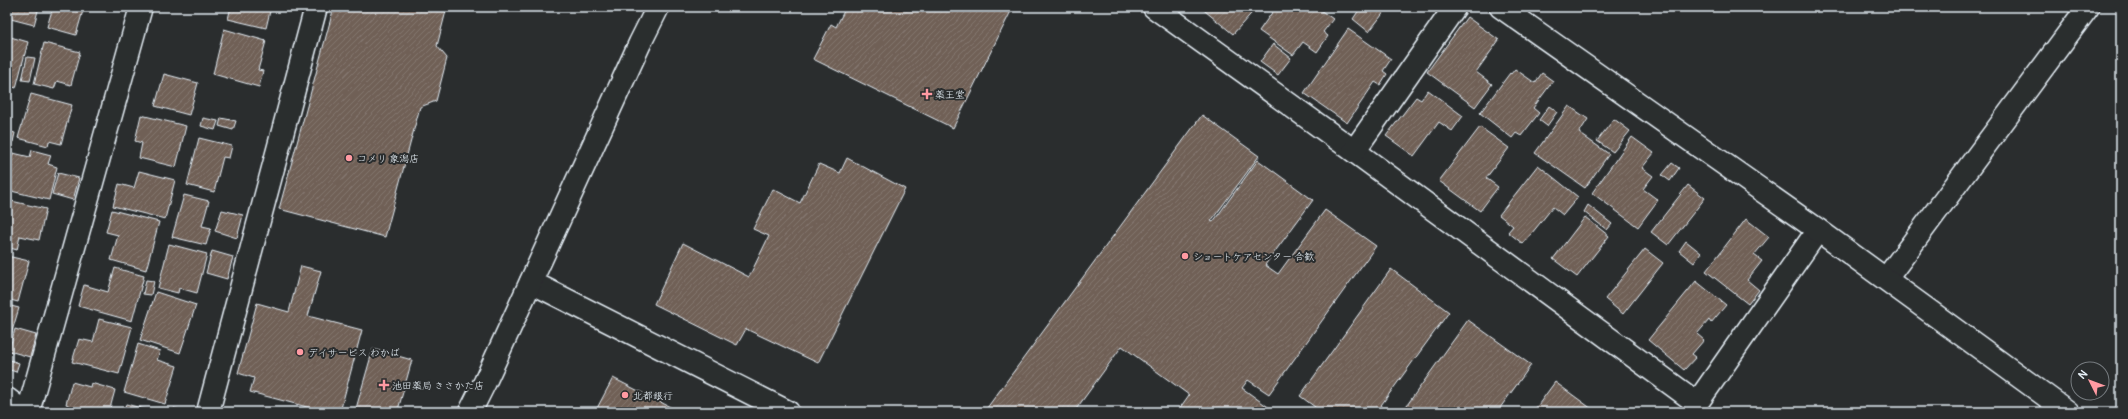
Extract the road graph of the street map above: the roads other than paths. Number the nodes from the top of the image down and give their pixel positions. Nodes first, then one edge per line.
1 (141, 7) edge
2 (316, 7) edge
3 (658, 7) edge
4 (1154, 7) edge
5 (1455, 7) edge
6 (1501, 7) edge
7 (2088, 7) edge
8 (1354, 151) junction
9 (1818, 230) junction
10 (1886, 279) junction
11 (531, 282) junction
12 (7, 399) edge
13 (1694, 408) edge
14 (24, 412) edge
15 (28, 412) edge
16 (208, 412) edge
17 (470, 412) edge
18 (788, 412) edge
19 (2068, 412) edge

1 - 15 street
2 - 16 street
3 - 11 street
4 - 8 street
5 - 8 street
6 - 9 street
7 - 10 street
8 - 13 street
9 - 10 street
9 - 13 street
10 - 19 street
11 - 17 street
11 - 18 street
12 - 14 street

